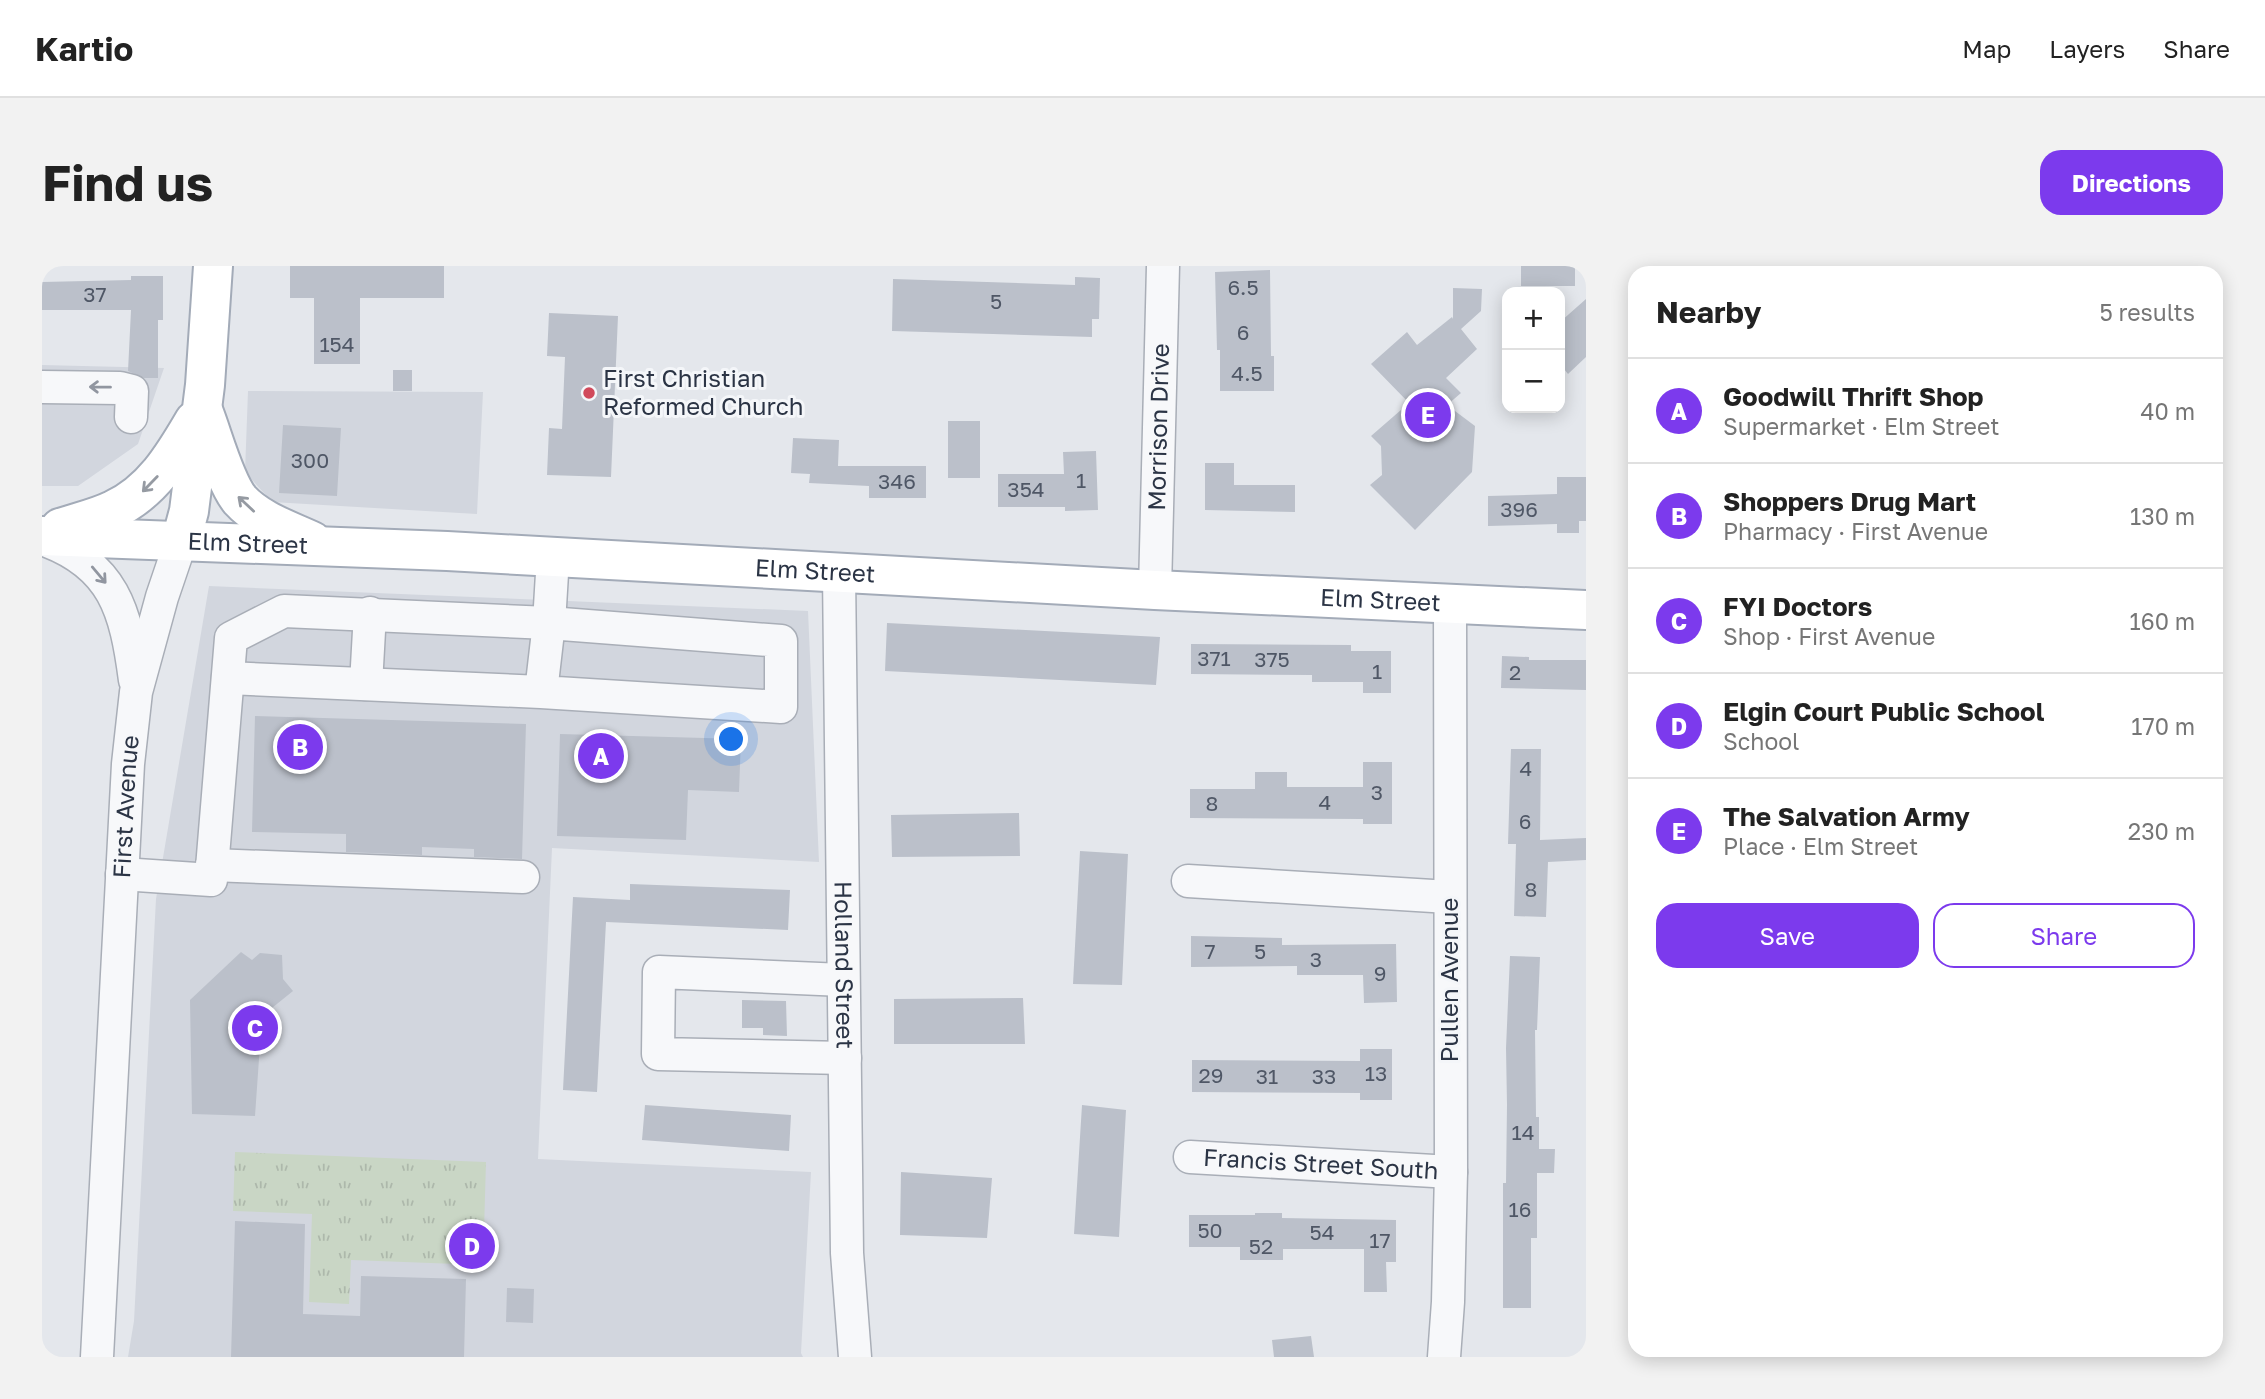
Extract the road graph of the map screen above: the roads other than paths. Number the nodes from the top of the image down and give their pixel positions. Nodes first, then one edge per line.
1 (213, 266) edge
2 (1163, 266) edge
3 (42, 387) edge
4 (202, 408) junction
5 (131, 417) dead end
6 (42, 536) edge
7 (181, 541) junction
8 (327, 548) junction
9 (554, 557) junction
10 (839, 572) junction
11 (1155, 590) junction
12 (1450, 604) junction
13 (1586, 610) edge
14 (370, 613) junction
15 (549, 623) junction
16 (228, 678) junction
17 (366, 684) junction
18 (136, 692) junction
19 (541, 692) junction
20 (212, 865) junction
21 (122, 874) junction
22 (523, 877) dead end
23 (1188, 881) dead end
24 (1449, 897) junction
25 (843, 980) junction
26 (845, 1058) junction
27 (1190, 1157) dead end
28 (1451, 1172) junction
29 (97, 1357) edge
30 (855, 1357) edge
31 (1444, 1357) edge

1 - 4 main road, First Avenue
2 - 11 street, Morrison Drive
5 -> 3 street
4 -> 6 main road
4 - 7 main road, First Avenue
8 -> 4 main road
6 - 7 main road, Elm Street
6 -> 18 street
7 - 8 main road, Elm Street
7 - 18 street, First Avenue
8 - 9 main road, Elm Street
9 - 10 main road, Elm Street
9 - 15 street
10 - 11 main road, Elm Street
10 - 25 street, Holland Street
11 - 12 main road, Elm Street
12 - 13 main road, Elm Street
12 - 24 street, Pullen Avenue
14 - 15 street
14 - 16 street
14 - 17 street
15 - 19 street
15 - 19 street
16 - 17 street
16 - 20 street
17 - 19 street
18 - 21 street, First Avenue
20 - 21 street
20 - 22 street
21 - 29 street, First Avenue
23 - 24 street
24 - 28 street, Pullen Avenue
25 - 26 street, Holland Street
25 - 26 street
26 - 30 street, Holland Street
27 - 28 street, Francis Street South
28 - 31 street, Pullen Avenue

